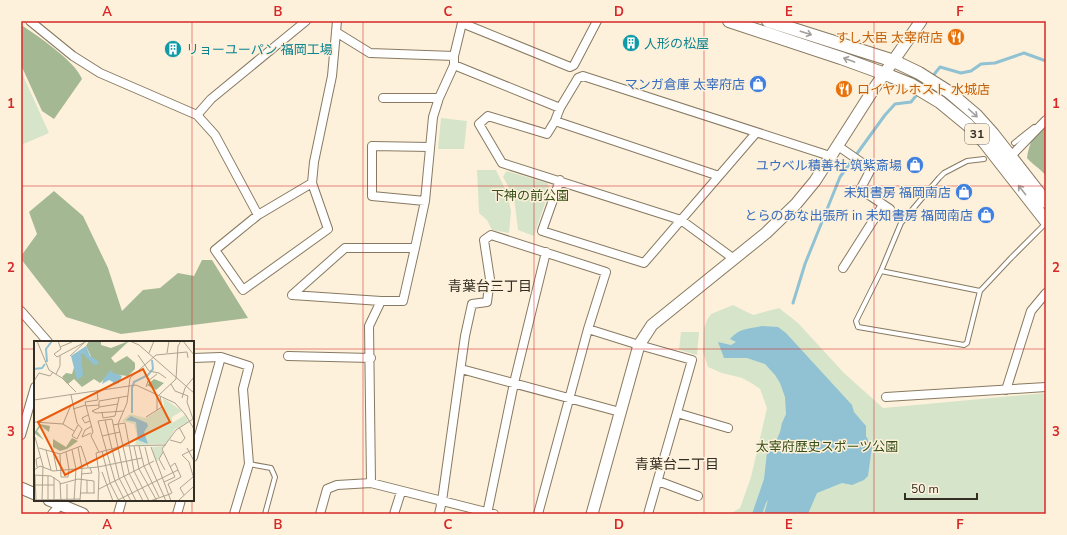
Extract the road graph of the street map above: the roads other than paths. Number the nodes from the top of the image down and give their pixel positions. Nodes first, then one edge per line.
1 (30, 21) edge
2 (306, 21) edge
3 (337, 21) edge
4 (597, 21) edge
5 (729, 21) edge
6 (768, 21) edge
7 (921, 21) edge
8 (336, 32) junction
9 (454, 56) junction
10 (894, 61) junction
11 (454, 65) junction
12 (885, 74) junction
13 (383, 98) dead end
14 (440, 98) junction
15 (560, 108) junction
16 (197, 115) junction
17 (1046, 119) edge
18 (555, 121) junction
19 (756, 133) junction
20 (1014, 143) dead end
21 (838, 146) junction
22 (430, 148) junction
23 (830, 156) junction
24 (1010, 157) junction
25 (984, 159) dead end
26 (719, 176) junction
27 (560, 180) junction
28 (312, 183) junction
29 (425, 201) junction
30 (1046, 202) edge
31 (258, 215) junction
32 (682, 220) junction
33 (1046, 222) edge
34 (415, 248) junction
35 (546, 252) junction
36 (734, 259) junction
37 (842, 268) dead end
38 (881, 271) junction
39 (980, 291) junction
40 (1046, 293) edge
41 (381, 301) junction
42 (21, 311) edge
43 (588, 329) junction
44 (47, 341) edge
45 (639, 346) junction
46 (288, 356) dead end
47 (221, 357) junction
48 (194, 358) edge
49 (371, 358) junction
50 (461, 369) junction
51 (514, 383) junction
52 (1046, 387) edge
53 (1006, 390) junction
54 (34, 391) edge
55 (886, 397) dead end
56 (570, 398) junction
57 (620, 412) junction
58 (677, 413) junction
59 (728, 428) dead end
60 (21, 435) edge
61 (194, 453) edge
62 (249, 464) junction
63 (658, 481) junction
64 (371, 483) junction
65 (21, 488) edge
66 (401, 492) junction
67 (34, 494) edge
68 (698, 496) dead end
69 (122, 501) edge
70 (181, 501) edge
71 (442, 501) junction
72 (61, 502) edge
73 (490, 513) edge
74 (52, 514) edge
75 (83, 514) edge
76 (118, 514) edge
77 (177, 514) edge
78 (234, 514) edge
79 (265, 514) edge
80 (320, 514) edge
81 (394, 514) edge
82 (439, 514) edge
83 (538, 514) edge
84 (592, 514) edge
85 (648, 514) edge

1 - 16 street
2 - 16 street
3 - 8 street
4 - 9 street
12 -> 5 main road, 31
6 -> 10 main road, 31
7 - 10 street
8 - 9 street
8 - 28 street
9 - 11 street
10 - 12 street
10 -> 24 main road, 31
11 - 14 street
11 - 15 street
12 - 21 street
33 -> 12 main road, 31
13 - 14 street
14 - 22 street
15 - 18 street
15 - 19 street
16 - 31 street
17 - 20 lane
17 - 24 street
18 - 26 street
18 - 27 street
19 - 23 street
19 - 26 street
21 - 23 street
21 - 37 street
22 - 29 street
22 - 29 street
23 - 36 street
24 - 30 main road, 31
25 - 38 lane
26 - 32 street
27 - 32 street
27 - 32 street
28 - 31 street
28 - 31 street
29 - 34 street
32 - 36 street
33 - 39 lane
34 - 41 street
34 - 41 street
35 - 43 street
35 - 50 street
35 - 51 street
36 - 45 street
38 - 39 lane
38 - 39 lane
40 - 53 street
41 - 49 street
42 - 44 street
43 - 45 street
43 - 56 street
45 - 57 street
45 - 58 street
46 - 49 street
47 - 48 street
47 - 61 street
47 - 62 street
49 - 64 street
50 - 51 street
50 - 71 street
51 - 56 street
51 - 73 street
52 - 53 street
53 - 55 street
54 - 60 street
56 - 57 street
56 - 83 street
57 - 84 street
58 - 59 street
58 - 63 street
62 - 78 street
62 - 79 lane
63 - 68 street
63 - 85 street
64 - 66 street
64 - 80 street
65 - 67 street
66 - 71 street
66 - 81 street
69 - 76 street
70 - 77 street
71 - 73 street
71 - 82 street
72 - 74 street
72 - 75 street

